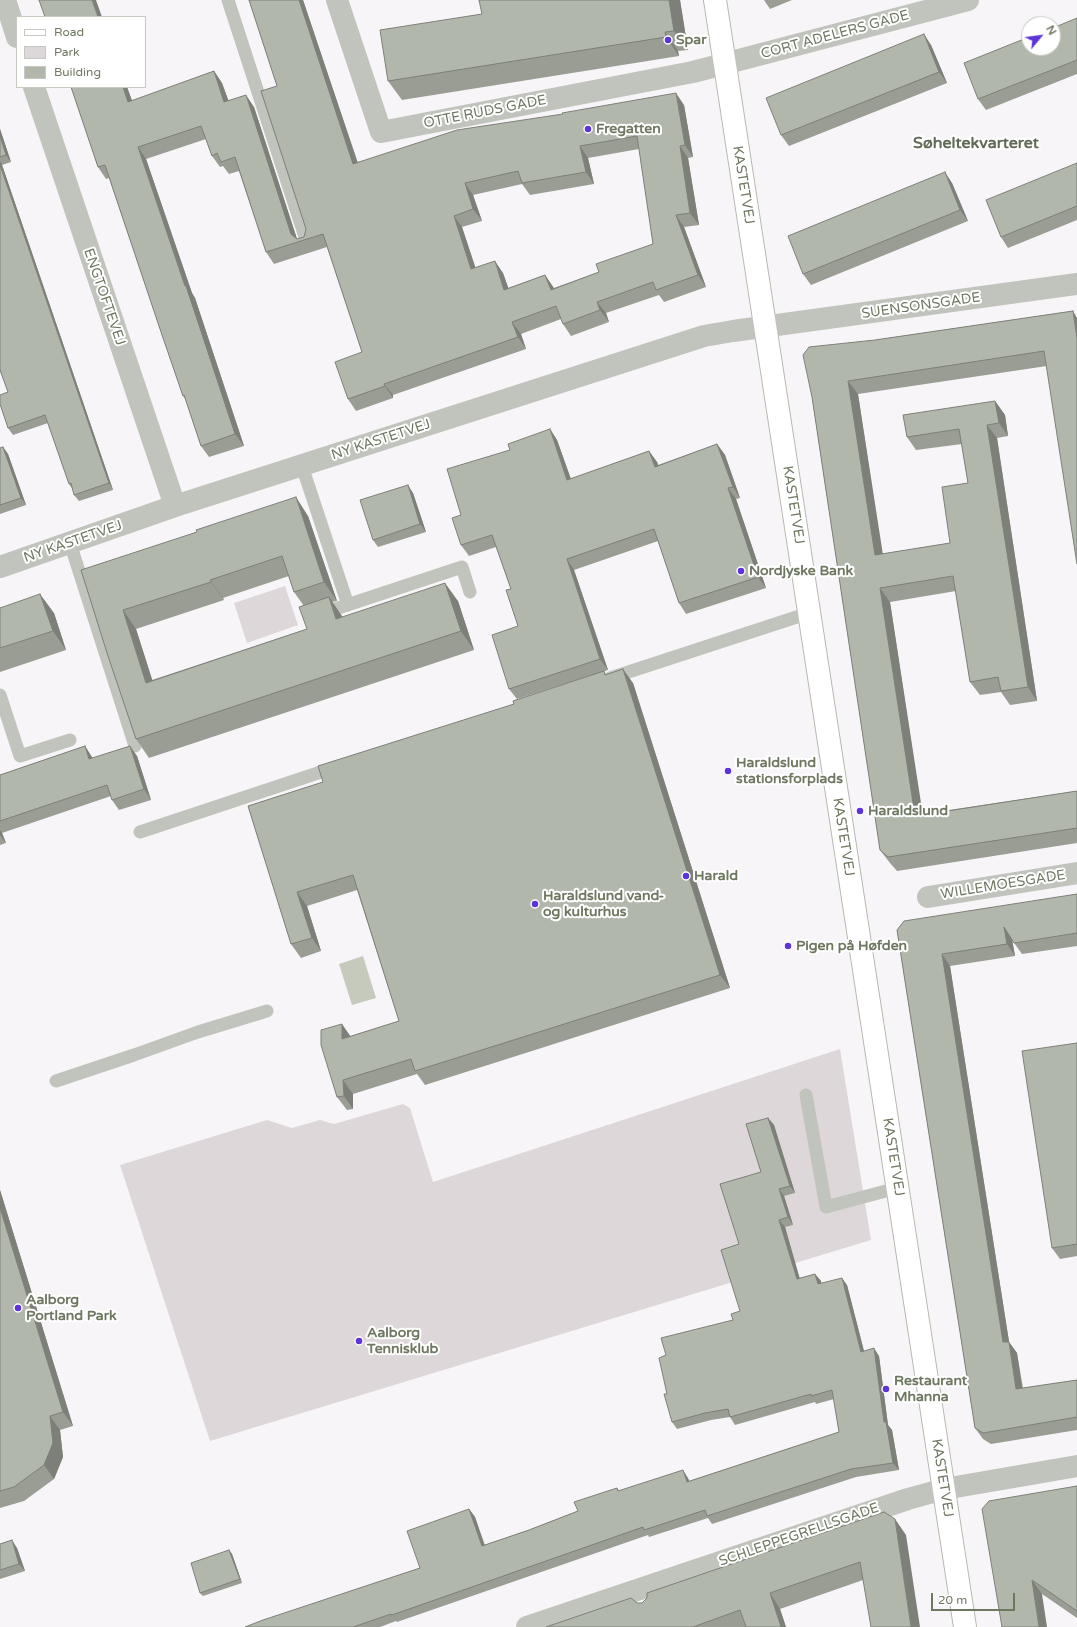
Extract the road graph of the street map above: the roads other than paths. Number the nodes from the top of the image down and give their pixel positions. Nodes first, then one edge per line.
1 (4, 0) edge
2 (228, 0) edge
3 (337, 0) edge
4 (715, 0) edge
5 (968, 0) edge
6 (16, 34) edge
7 (725, 65) junction
8 (34, 88) edge
9 (307, 243) edge
10 (1077, 284) edge
11 (765, 326) junction
12 (302, 466) junction
13 (175, 506) junction
14 (70, 543) junction
15 (0, 567) edge
16 (470, 592) dead end
17 (348, 605) junction
18 (809, 613) junction
19 (307, 619) edge
20 (598, 682) edge
21 (0, 695) edge
22 (70, 740) dead end
23 (135, 746) edge
24 (351, 762) edge
25 (140, 832) dead end
26 (1077, 873) edge
27 (928, 896) dead end
28 (267, 1011) dead end
29 (56, 1080) dead end
30 (806, 1095) dead end
31 (897, 1188) junction
32 (1077, 1466) edge
33 (944, 1489) junction
34 (527, 1627) edge
35 (965, 1627) edge

1 - 6 street
2 - 9 lane
3 - 7 street, OTTE RUDS GADE
4 - 7 street, KASTETVEJ
5 - 7 street, CORT ADELERS GADE
7 - 11 street, KASTETVEJ
8 - 13 street, ENGTOFTEVEJ
10 - 11 street, SUENSONSGADE
11 - 12 street, NY KASTETVEJ
11 - 18 street, KASTETVEJ
12 - 13 street, NY KASTETVEJ
12 - 17 lane
13 - 14 street, NY KASTETVEJ
14 - 15 street, NY KASTETVEJ
14 - 23 lane
16 - 17 lane
17 - 19 lane
18 - 20 lane
18 - 31 street, KASTETVEJ
21 - 22 lane
24 - 25 lane
26 - 27 street, WILLEMOESGADE
28 - 29 lane
30 - 31 lane
31 - 33 street, KASTETVEJ
32 - 33 street, SCHLEPPEGRELLSGADE
33 - 34 street, SCHLEPPEGRELLSGADE
33 - 35 street, KASTETVEJ

